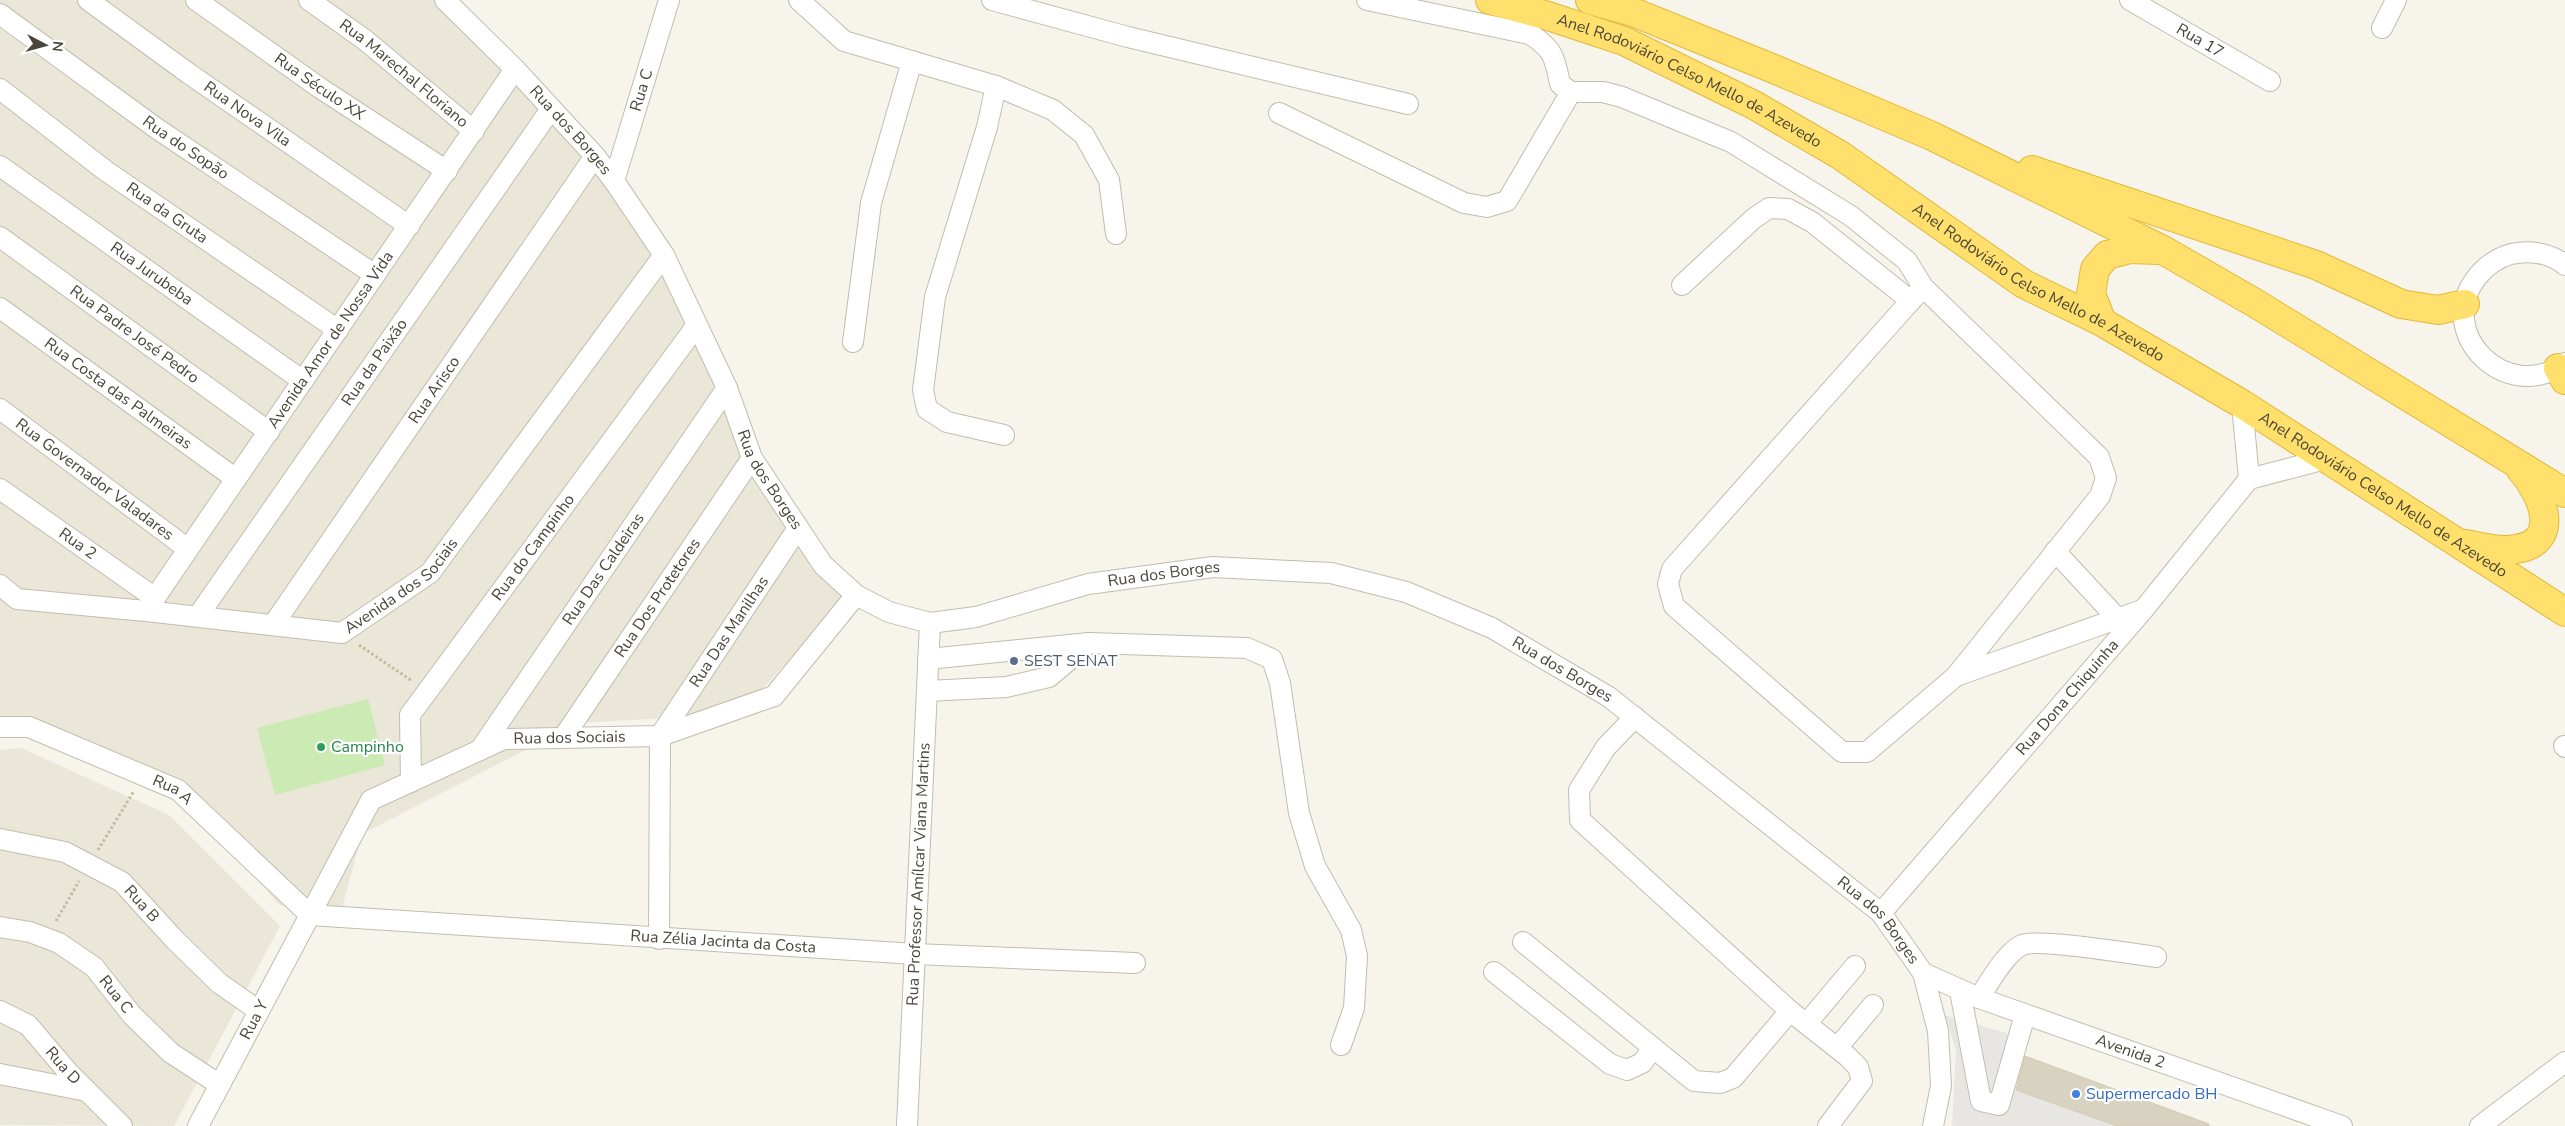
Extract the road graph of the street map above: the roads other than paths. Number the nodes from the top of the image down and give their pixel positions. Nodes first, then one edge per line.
1 (88, 0) edge
2 (196, 0) edge
3 (309, 0) edge
4 (445, 0) edge
5 (668, 0) edge
6 (799, 0) edge
7 (992, 0) edge
8 (1367, 0) edge
9 (1490, 0) edge
10 (1590, 0) edge
11 (2130, 0) edge
12 (2396, 0) edge
13 (0, 14) edge
14 (2382, 28) dead end
15 (912, 62) junction
16 (515, 69) junction
17 (2270, 81) dead end
18 (996, 86) junction
19 (0, 89) edge
20 (1571, 92) junction
21 (1408, 104) dead end
22 (551, 109) junction
23 (1280, 113) dead end
24 (474, 131) junction
25 (1932, 136) junction
26 (595, 156) junction
27 (0, 166) edge
28 (447, 171) junction
29 (614, 181) junction
30 (408, 226) junction
31 (1116, 234) dead end
32 (0, 237) edge
33 (2163, 250) junction
34 (664, 255) junction
35 (2565, 265) edge
36 (376, 275) junction
37 (1682, 285) dead end
38 (1917, 294) junction
39 (2465, 304) junction
40 (0, 308) edge
41 (2102, 322) junction
42 (697, 325) junction
43 (338, 330) junction
44 (853, 342) dead end
45 (2563, 370) edge
46 (303, 381) junction
47 (727, 388) junction
48 (2242, 404) junction
49 (0, 409) edge
50 (268, 432) junction
51 (1004, 435) dead end
52 (752, 458) junction
53 (2329, 458) junction
54 (2510, 458) junction
55 (236, 479) junction
56 (2249, 479) junction
57 (0, 489) edge
58 (2565, 493) edge
59 (798, 528) junction
60 (2457, 542) junction
61 (188, 549) junction
62 (2055, 550) junction
63 (0, 585) edge
64 (856, 594) junction
65 (151, 604) junction
66 (2144, 609) junction
67 (2565, 612) edge
68 (198, 616) junction
69 (2117, 618) junction
70 (930, 623) junction
71 (273, 625) junction
72 (1089, 643) junction
73 (928, 659) junction
74 (1956, 676) junction
75 (927, 691) junction
76 (1635, 717) junction
77 (0, 727) edge
78 (660, 736) junction
79 (563, 738) junction
80 (480, 750) junction
81 (411, 782) junction
82 (0, 839) edge
83 (1881, 912) junction
84 (310, 915) junction
85 (0, 927) edge
86 (659, 939) junction
87 (1523, 942) dead end
88 (915, 954) junction
89 (2156, 957) dead end
90 (1135, 963) dead end
91 (1855, 966) dead end
92 (1494, 972) dead end
93 (1923, 973) junction
94 (1960, 991) junction
95 (1979, 998) junction
96 (1873, 1005) dead end
97 (260, 1011) junction
98 (1790, 1011) junction
99 (0, 1012) edge
100 (2025, 1015) junction
101 (1807, 1023) junction
102 (1341, 1045) dead end
103 (1653, 1048) junction
104 (1837, 1048) junction
105 (2565, 1062) edge
106 (0, 1074) edge
107 (220, 1085) junction
108 (88, 1091) junction
109 (122, 1126) edge
110 (198, 1126) edge
111 (907, 1126) edge
112 (1828, 1126) edge
113 (1933, 1126) edge
114 (2342, 1126) edge
115 (2480, 1126) edge

1 - 30 street, Rua Nova Vila
2 - 28 street, Rua Século XX
3 - 24 street, Rua Marechal Floriano
4 - 16 street, Rua dos Borges
5 - 29 street, Rua C
6 - 15 street
7 - 21 street
8 - 20 street
9 - 41 highway, Anel Rodoviário Celso Mello de Azevedo
10 - 25 highway, Anel Rodoviário Celso Mello de Azevedo
11 - 17 street, Rua 17
12 - 14 street
13 - 36 street, Rua do Sopão
15 - 18 street
15 - 44 street
16 - 22 street, Rua dos Borges
16 - 24 street, Avenida Amor de Nossa Vida
18 - 31 street
18 - 51 street
19 - 43 street, Rua da Gruta
20 - 23 street
20 - 38 street
22 - 26 street, Rua dos Borges
22 - 68 street, Rua da Paixão
24 - 28 street, Avenida Amor de Nossa Vida
25 - 33 highway, Anel Rodoviário Celso Mello de Azevedo
25 - 39 highway
26 - 29 street, Rua dos Borges
26 - 71 street, Rua Arisco
27 - 46 street, Rua Jurubeba
28 - 30 street, Avenida Amor de Nossa Vida
29 - 34 street, Rua dos Borges
30 - 36 street, Avenida Amor de Nossa Vida
32 - 50 street, Rua Padre José Pedro
33 - 41 highway
33 - 54 highway, Anel Rodoviário Celso Mello de Azevedo
34 - 42 street, Rua dos Borges
34 - 71 street, Avenida dos Sociais
35 - 39 street
36 - 43 street, Avenida Amor de Nossa Vida
37 - 38 street
38 - 62 street
38 - 74 street
39 - 45 street
40 - 55 street, Rua Costa das Palmeiras
41 - 48 highway, Anel Rodoviário Celso Mello de Azevedo
42 - 47 street, Rua dos Borges
42 - 81 street, Rua do Campinho
43 - 46 street, Avenida Amor de Nossa Vida
46 - 50 street, Avenida Amor de Nossa Vida
47 - 52 street, Rua dos Borges
47 - 80 street, Rua Das Caldeiras
48 - 53 highway, Anel Rodoviário Celso Mello de Azevedo
48 - 56 street
49 - 61 street, Rua Governador Valadares
50 - 55 street, Avenida Amor de Nossa Vida
52 - 59 street, Rua dos Borges
52 - 79 street, Rua Dos Protetores
53 - 56 street
53 - 60 highway, Anel Rodoviário Celso Mello de Azevedo
54 - 58 highway, Anel Rodoviário Celso Mello de Azevedo
54 - 60 highway
55 - 61 street, Avenida Amor de Nossa Vida
56 - 66 street, Rua Dona Chiquinha
57 - 65 street, Rua 2
59 - 64 street, Rua dos Borges
59 - 78 street, Rua Das Manilhas
60 - 67 highway, Anel Rodoviário Celso Mello de Azevedo
61 - 65 street, Avenida Amor de Nossa Vida
62 - 69 street
62 - 74 street
63 - 65 street, Avenida dos Sociais
64 - 70 street, Rua dos Borges
64 - 78 street, Rua dos Sociais
65 - 68 street, Avenida dos Sociais
66 - 69 street
66 - 83 street, Rua Dona Chiquinha
68 - 71 street, Avenida dos Sociais
69 - 74 street
70 - 73 street, Rua Professor Amílcar Viana Martins
70 - 76 street, Rua dos Borges
72 - 73 street
72 - 75 street
72 - 102 street
73 - 75 street, Rua Professor Amílcar Viana Martins
75 - 88 street, Rua Professor Amílcar Viana Martins
76 - 83 street, Rua dos Borges
76 - 98 street
77 - 84 street, Rua A
78 - 79 street, Rua dos Sociais
78 - 86 street
79 - 80 street, Rua dos Sociais
80 - 81 street, Rua dos Sociais
81 - 84 street, Rua dos Sociais
82 - 97 street, Rua B
83 - 93 street, Rua dos Borges
84 - 86 street, Rua Zélia Jacinta da Costa
84 - 97 street, Rua Y
85 - 107 street, Rua C
86 - 88 street, Rua Zélia Jacinta da Costa
87 - 103 street
88 - 90 street, Rua Zélia Jacinta da Costa
88 - 111 street, Rua Professor Amílcar Viana Martins
89 - 95 street
91 - 101 street
92 - 103 street
93 - 94 street, Avenida 2
93 - 113 street, Rua dos Borges
94 - 95 street, Avenida 2
94 - 100 street
95 - 100 street, Avenida 2
96 - 104 street
97 - 107 street, Rua Y
98 - 101 street
98 - 103 street
99 - 108 street, Rua D
100 - 114 street, Avenida 2
101 - 104 street
104 - 112 street
105 - 115 street
106 - 108 street
107 - 110 street, Rua Y
108 - 109 street, Rua D

